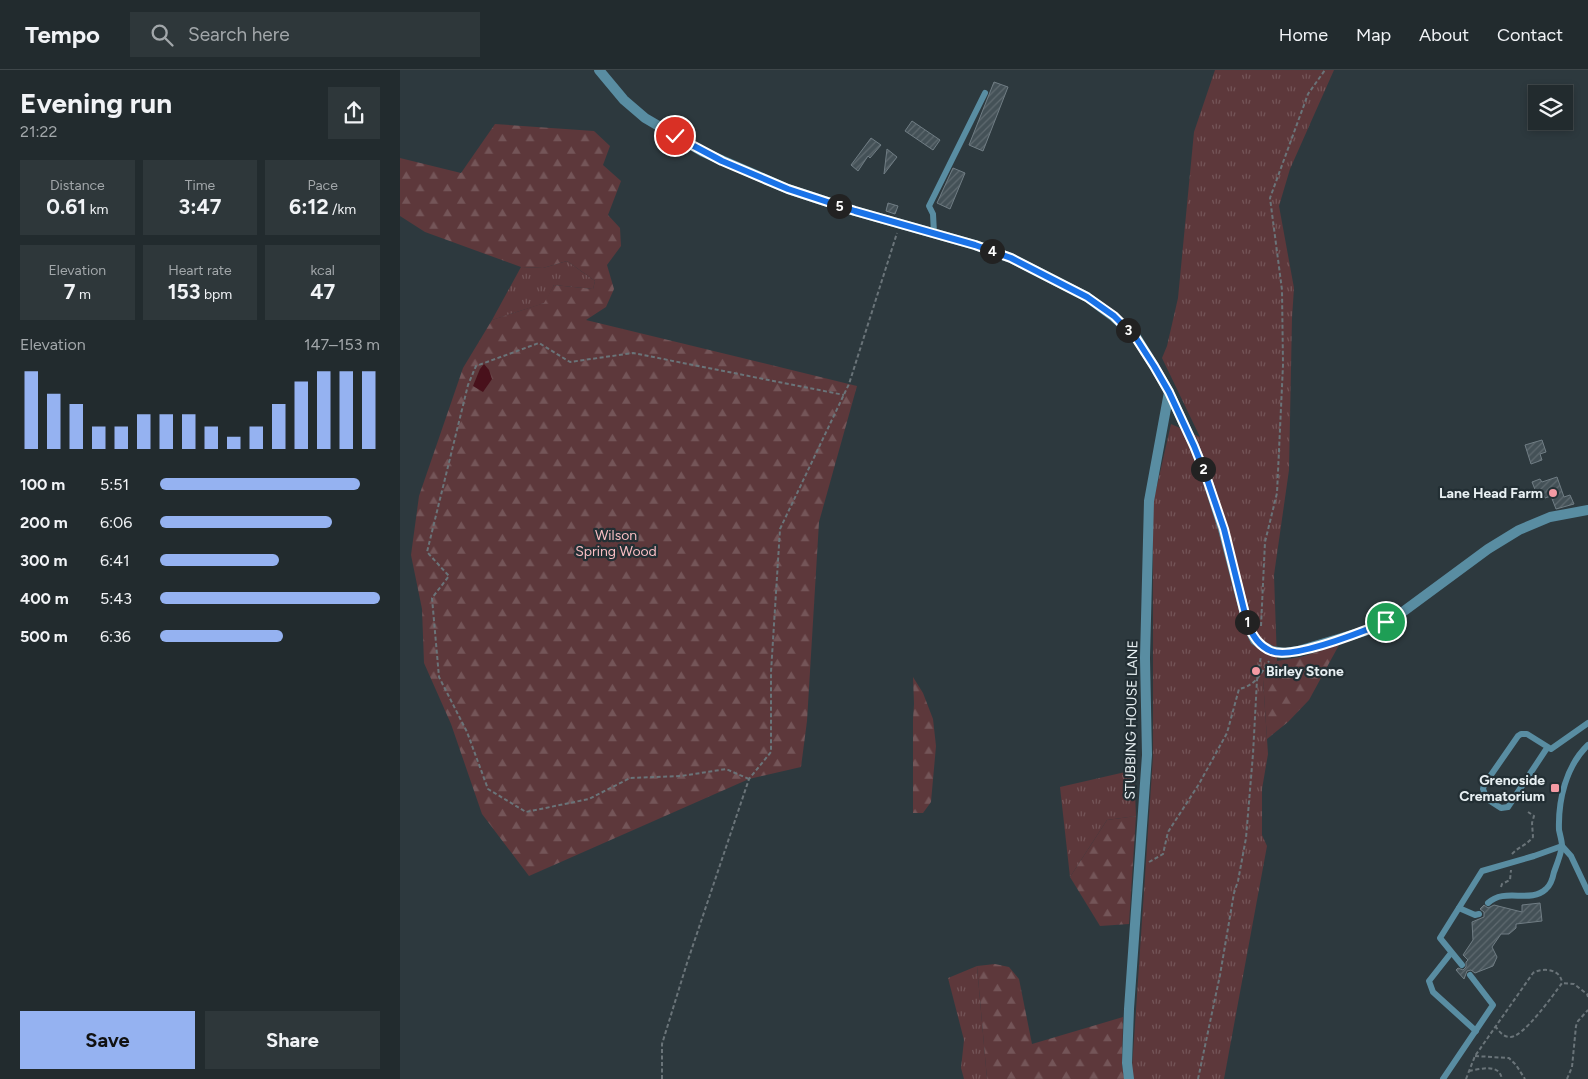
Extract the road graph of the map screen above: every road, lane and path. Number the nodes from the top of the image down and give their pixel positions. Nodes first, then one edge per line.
1 (599, 70) edge
2 (1325, 70) edge
3 (985, 93) dead end
4 (900, 224) junction
5 (934, 234) junction
6 (1169, 392) junction
7 (844, 395) junction
8 (1588, 510) edge
9 (1263, 646) junction
10 (1257, 680) junction
11 (1588, 723) edge
12 (1588, 745) edge
13 (1547, 748) junction
14 (749, 779) junction
15 (1562, 846) junction
16 (1141, 861) junction
17 (1588, 892) edge
18 (1488, 903) dead end
19 (1459, 908) junction
20 (1480, 914) dead end
21 (1452, 953) junction
22 (1462, 966) dead end
23 (1470, 975) dead end
24 (1562, 983) junction
25 (1588, 997) edge
26 (1588, 1010) edge
27 (1495, 1026) junction
28 (1476, 1031) junction
29 (1475, 1056) junction
30 (1469, 1071) junction
31 (662, 1079) edge
32 (1129, 1079) edge
33 (1198, 1079) edge
34 (1444, 1079) edge
35 (1466, 1079) edge
36 (1502, 1079) edge
37 (1525, 1079) edge
38 (1567, 1079) edge

1 - 4 street
2 - 9 path
3 - 5 lane
4 - 5 street
4 - 7 path
5 - 6 street
6 - 9 street
6 - 16 street, STUBBING HOUSE LANE
7 - 14 path
7 - 14 path
8 - 9 street
9 - 10 path
9 - 10 path
10 - 16 path
10 - 33 path
11 - 13 lane
12 - 15 lane
13 - 13 lane
14 - 31 path
15 - 17 lane
15 - 18 lane
15 - 19 lane
16 - 32 street, STUBBING HOUSE LANE
19 - 20 lane
19 - 21 lane
21 - 22 lane
21 - 28 lane
23 - 28 lane
24 - 25 path
24 - 27 path
24 - 27 path
26 - 38 path
27 - 29 path
28 - 34 lane
29 - 30 path
29 - 37 path
30 - 35 path
30 - 36 path

